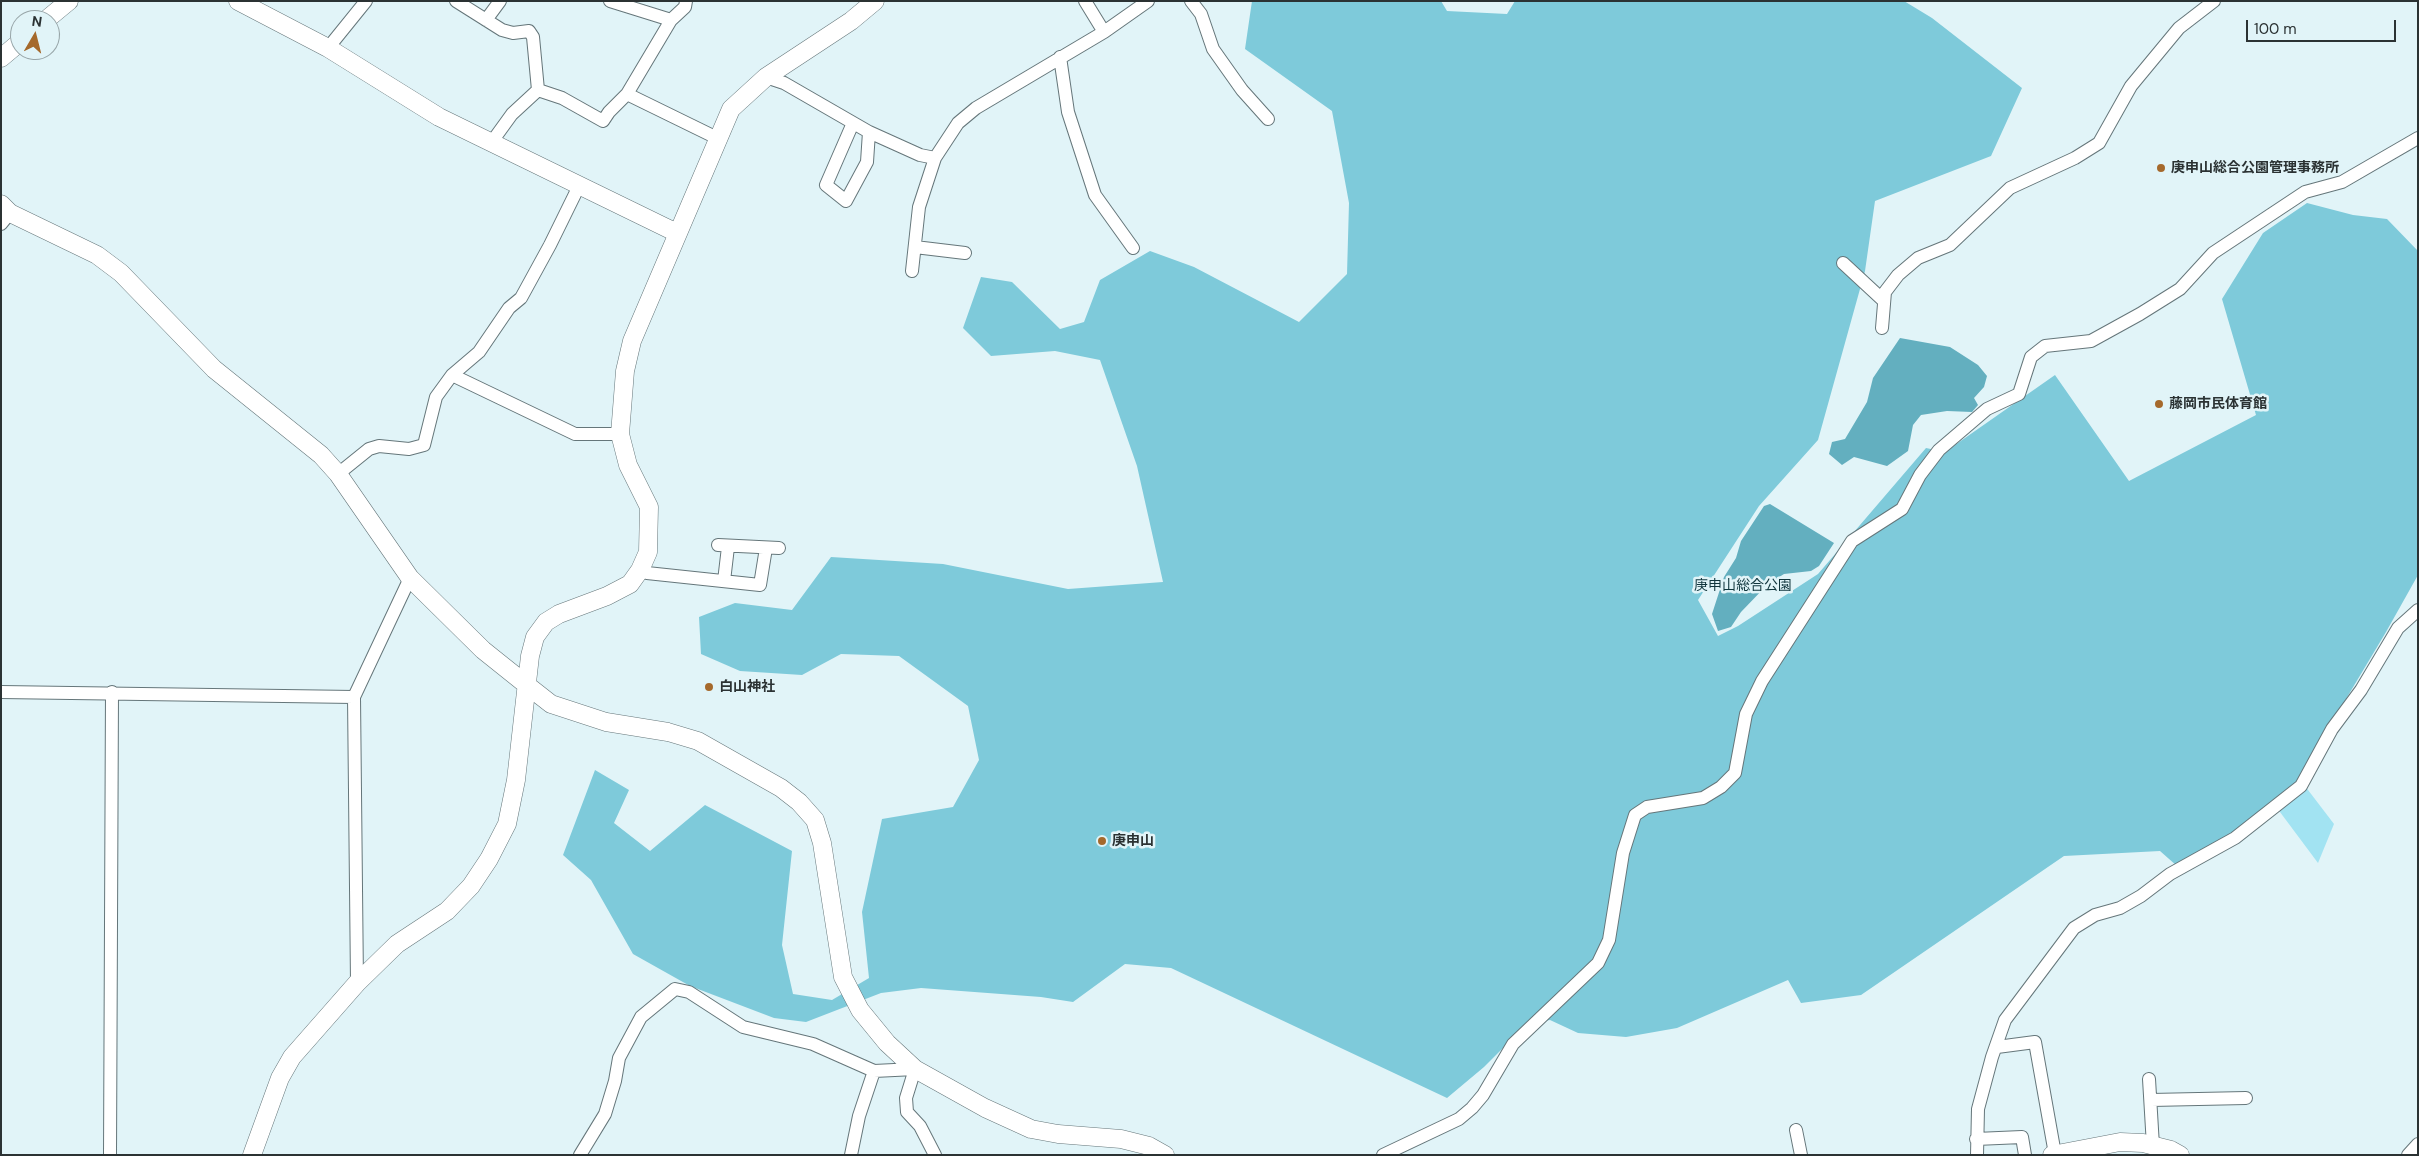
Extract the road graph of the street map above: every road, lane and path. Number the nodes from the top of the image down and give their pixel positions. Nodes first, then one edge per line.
1 (69, 1) edge
2 (238, 1) edge
3 (366, 1) edge
4 (456, 1) edge
5 (500, 1) edge
6 (610, 1) edge
7 (686, 1) edge
8 (875, 1) edge
9 (1085, 1) edge
10 (1148, 1) edge
11 (1191, 1) edge
12 (2214, 1) edge
13 (58, 10) edge
14 (486, 20) junction
15 (671, 20) junction
16 (1104, 32) junction
17 (328, 48) junction
18 (1060, 57) junction
19 (766, 77) junction
20 (538, 90) junction
21 (627, 94) junction
22 (1268, 119) dead end
23 (853, 123) junction
24 (869, 132) junction
25 (717, 138) junction
26 (2418, 138) edge
27 (491, 142) junction
28 (935, 158) junction
29 (578, 186) junction
30 (4, 214) edge
31 (677, 233) junction
32 (915, 247) junction
33 (1132, 248) dead end
34 (965, 252) dead end
35 (1842, 263) dead end
36 (912, 271) dead end
37 (1884, 301) junction
38 (1882, 328) dead end
39 (452, 375) junction
40 (620, 434) junction
41 (338, 474) junction
42 (766, 548) junction
43 (779, 548) dead end
44 (640, 570) junction
45 (410, 578) junction
46 (724, 581) junction
47 (2418, 610) edge
48 (528, 686) junction
49 (1, 692) edge
50 (112, 692) junction
51 (354, 696) junction
52 (357, 983) junction
53 (1997, 1047) junction
54 (914, 1069) junction
55 (874, 1071) junction
56 (2149, 1079) dead end
57 (2246, 1098) dead end
58 (2151, 1100) junction
59 (1796, 1130) dead end
60 (1976, 1139) junction
61 (2418, 1144) edge
62 (2153, 1146) junction
63 (2054, 1154) edge
64 (110, 1155) edge
65 (252, 1155) edge
66 (580, 1155) edge
67 (851, 1155) edge
68 (935, 1155) edge
69 (1165, 1155) edge
70 (1383, 1155) edge
71 (1801, 1155) edge
72 (1977, 1155) edge
73 (2025, 1155) edge
74 (2180, 1155) edge
75 (2408, 1155) edge

1 - 13 street
2 - 17 street
3 - 17 street
4 - 14 street
5 - 14 street
6 - 15 street
7 - 15 street
8 - 19 street
9 - 16 street
10 - 16 street
11 - 22 street
12 - 37 street
14 - 20 street
15 - 21 street
16 - 18 street
17 - 27 street
18 - 28 street
18 - 33 street
19 - 23 street
19 - 25 street
20 - 21 street
20 - 27 street
21 - 25 street
23 - 24 street
23 - 24 street
24 - 28 street
25 - 31 street
26 - 70 street
27 - 29 street
28 - 32 street
29 - 31 street
29 - 39 street
30 - 41 street
31 - 40 street
32 - 34 street
32 - 36 street
35 - 37 street
37 - 38 street
39 - 40 street
39 - 41 street
40 - 44 street
41 - 45 street
42 - 43 street
42 - 46 street
42 - 46 street
44 - 46 street
44 - 48 street
45 - 48 street
45 - 51 street
47 - 53 street
48 - 52 street
48 - 54 street
49 - 50 street
50 - 51 street
50 - 64 street
51 - 52 street
52 - 65 street
53 - 60 street
53 - 63 street
54 - 55 street
54 - 68 street
54 - 69 street
55 - 66 street
55 - 67 street
56 - 58 street
57 - 58 street
58 - 62 street
59 - 71 street
60 - 72 street
60 - 73 street
61 - 75 street
62 - 63 street
62 - 74 street

